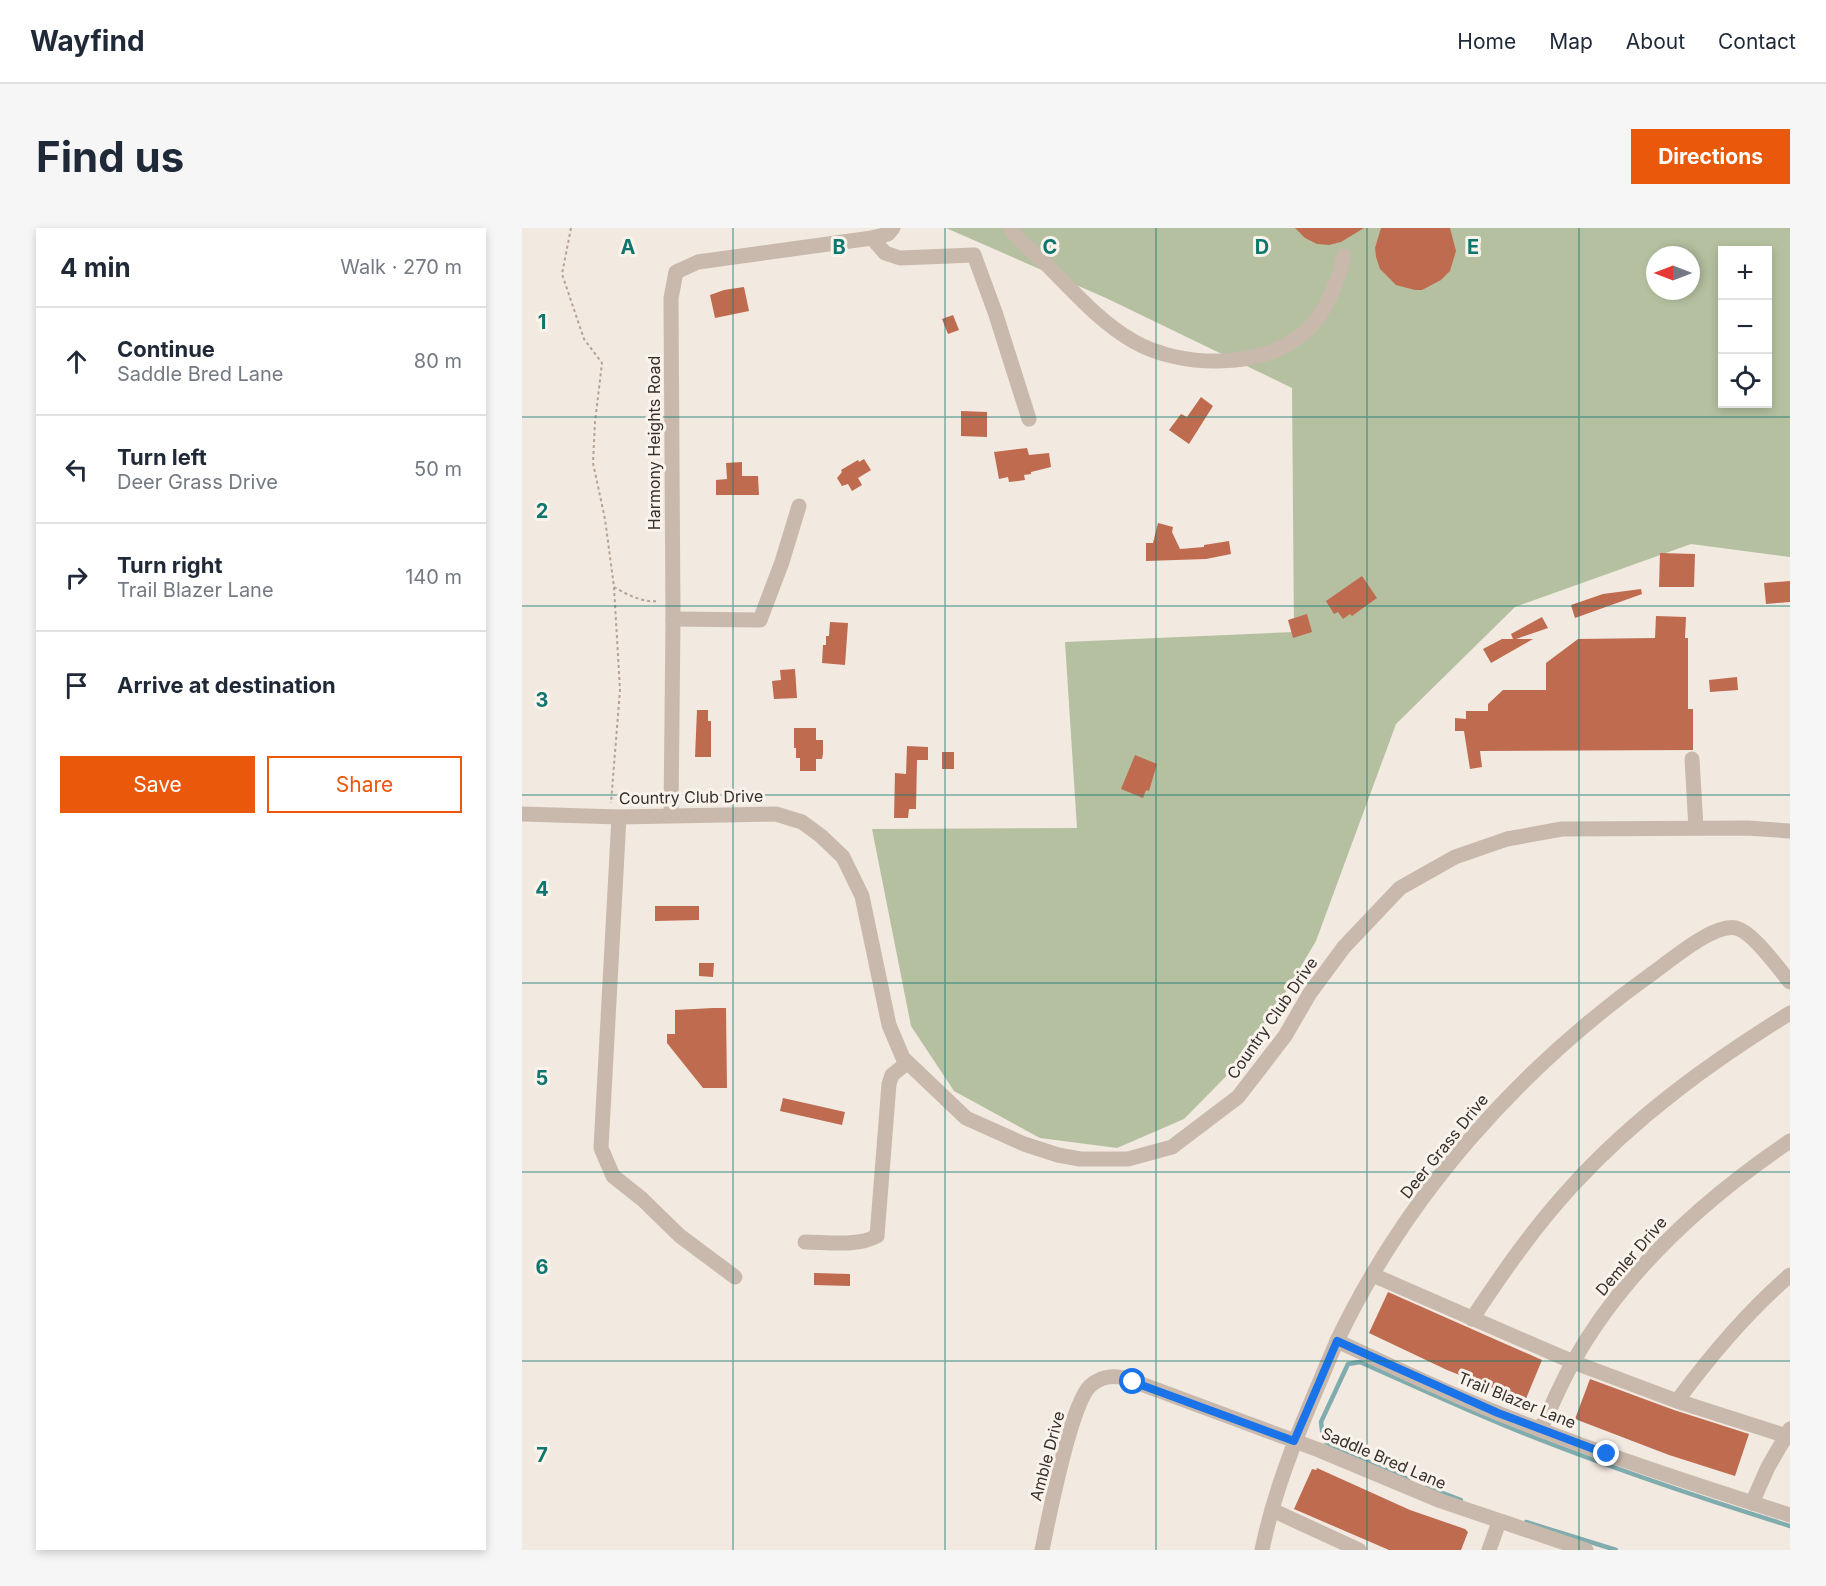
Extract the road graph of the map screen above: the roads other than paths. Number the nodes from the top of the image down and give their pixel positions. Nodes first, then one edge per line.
1 (893, 228) edge
2 (1010, 228) edge
3 (872, 238) junction
4 (1344, 256) dead end
5 (1029, 419) dead end
6 (799, 506) dead end
7 (673, 619) junction
8 (1692, 759) dead end
9 (522, 813) edge
10 (671, 815) junction
11 (615, 817) junction
12 (1696, 828) junction
13 (1790, 831) edge
14 (1790, 982) edge
15 (1790, 1013) edge
16 (907, 1063) junction
17 (1790, 1141) edge
18 (805, 1242) dead end
19 (1372, 1275) junction
20 (1790, 1275) edge
21 (735, 1277) dead end
22 (1472, 1319) junction
23 (1337, 1341) junction
24 (1573, 1362) junction
25 (1101, 1378) joint
26 (1677, 1401) junction
27 (1540, 1430) junction
28 (1788, 1434) edge
29 (1294, 1441) junction
30 (1752, 1503) junction
31 (1272, 1510) junction
32 (1790, 1515) edge
33 (1498, 1522) junction
34 (1042, 1550) edge
35 (1262, 1550) edge
36 (1359, 1550) edge
37 (1489, 1550) edge
38 (1586, 1550) edge

1 - 3 street
2 - 4 street
3 - 5 street
3 - 7 street, Harmony Heights Road
6 - 7 street
7 - 10 street, Harmony Heights Road
8 - 12 street
9 - 11 street, Country Club Drive
10 - 11 street, Country Club Drive
10 - 16 street, Country Club Drive
11 - 21 street
12 - 13 street, Country Club Drive
12 - 16 street, Country Club Drive
14 - 19 street, Deer Grass Drive
15 - 22 street
16 - 18 street
17 - 24 street, Demler Drive
19 - 22 street
19 - 23 street, Deer Grass Drive
20 - 26 street
22 - 24 street
23 - 27 street, Trail Blazer Lane
23 - 29 street, Deer Grass Drive
24 - 26 street
24 - 27 street, Demler Drive
25 - 29 street, Saddle Bred Lane
25 - 34 street, Amble Drive
26 - 28 street
27 - 30 street, Trail Blazer Lane
28 - 30 street
29 - 31 street, Deer Grass Drive
29 - 33 street, Saddle Bred Lane
30 - 32 street, Trail Blazer Lane
31 - 35 street, Deer Grass Drive
31 - 36 street
33 - 37 street
33 - 38 street, Saddle Bred Lane

